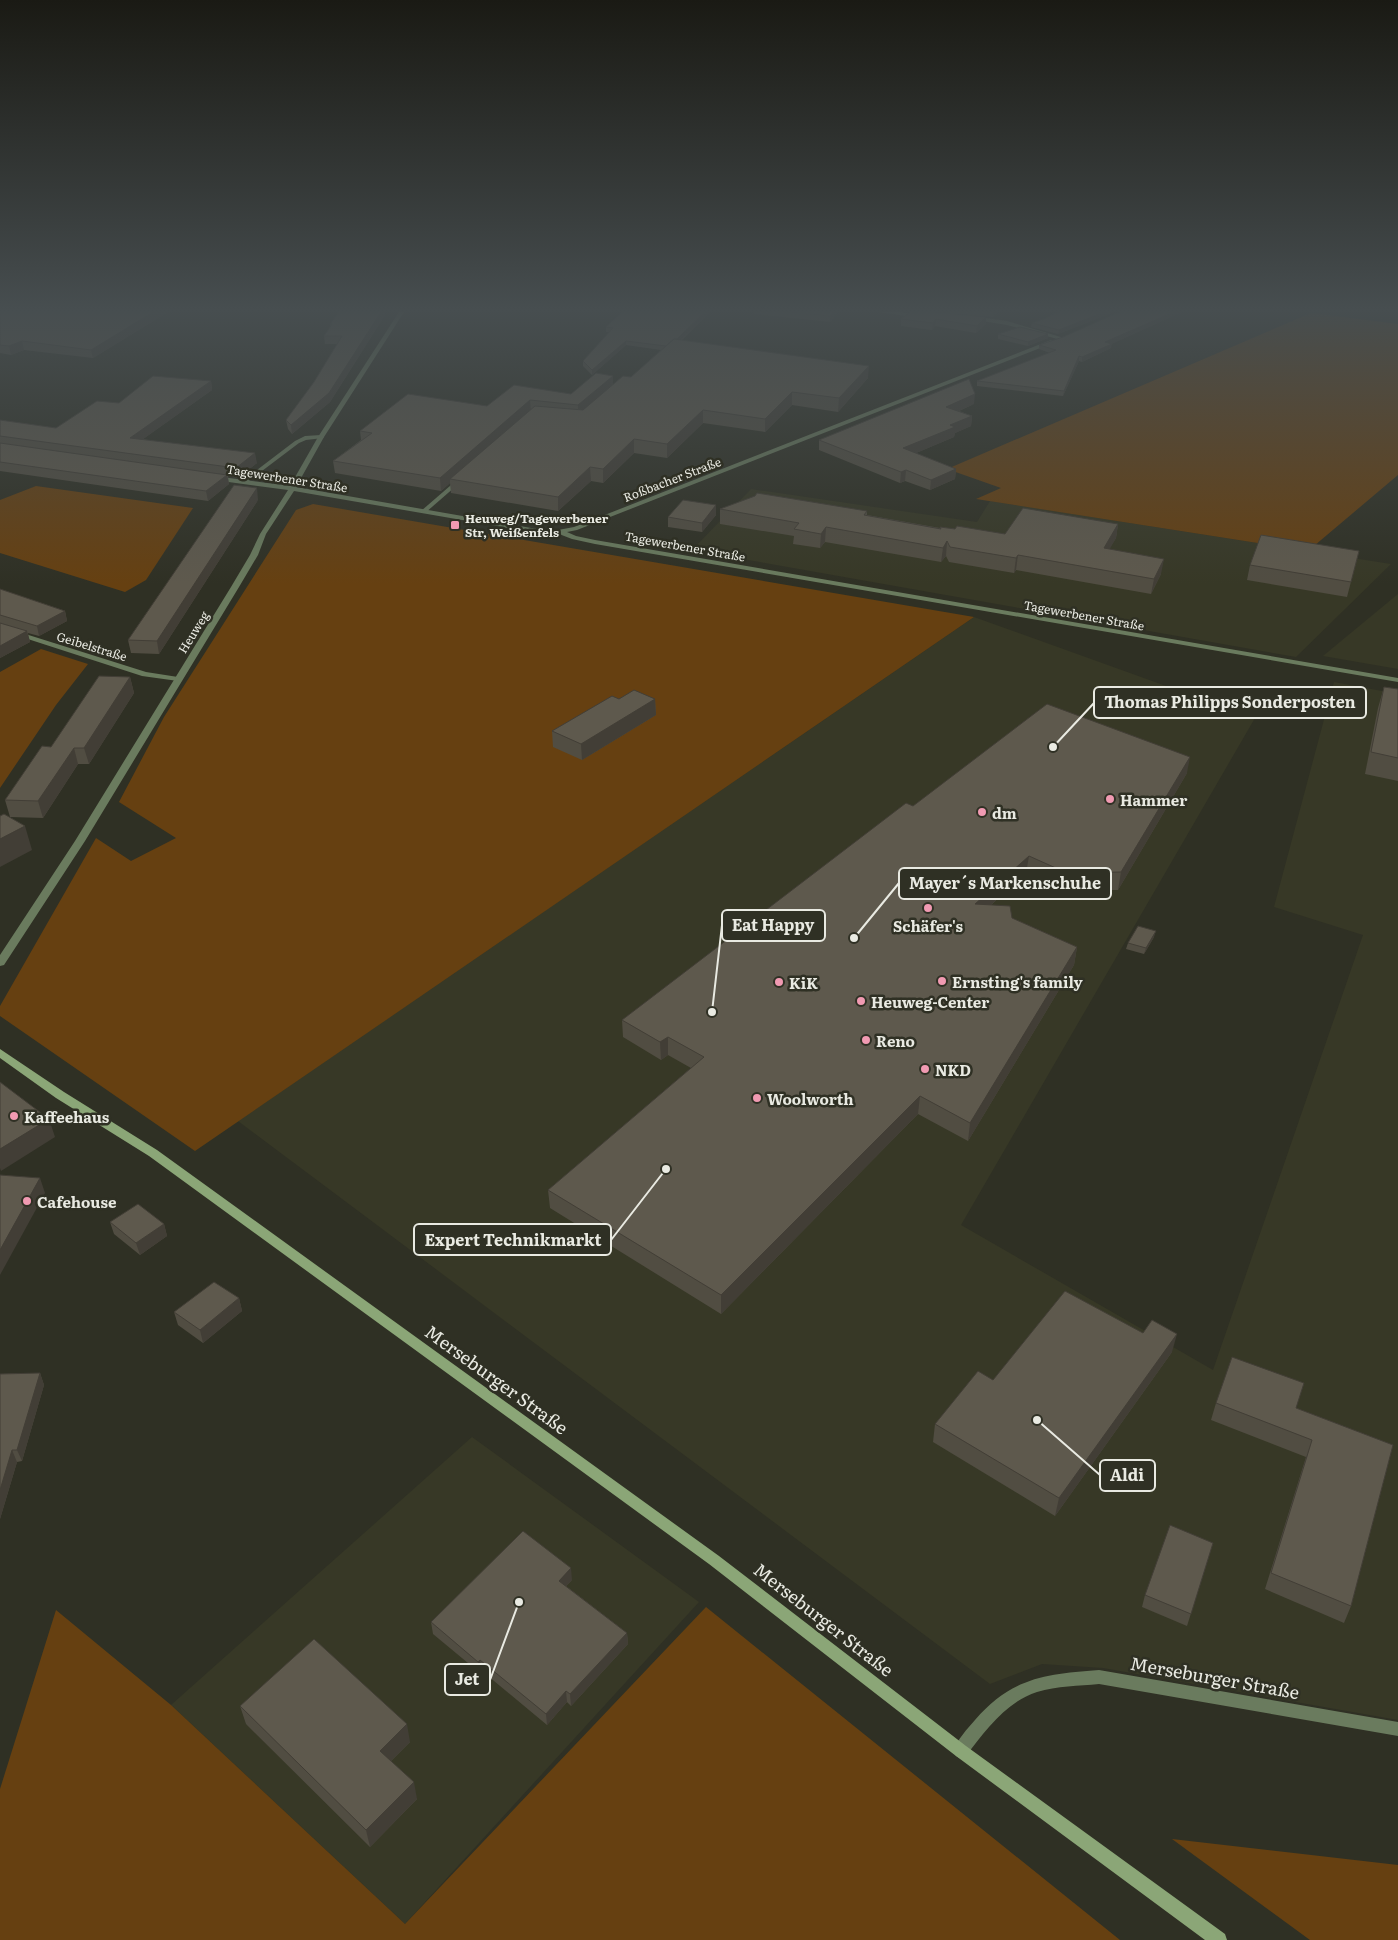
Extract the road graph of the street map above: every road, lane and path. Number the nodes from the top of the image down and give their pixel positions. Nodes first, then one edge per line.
1 (343, 403) edge
2 (897, 403) edge
3 (320, 437) junction
4 (464, 476) edge
5 (205, 477) edge
6 (244, 482) junction
7 (292, 489) junction
8 (423, 512) junction
9 (560, 532) junction
10 (0, 628) edge
11 (178, 679) junction
12 (1398, 680) edge
13 (0, 963) edge
14 (0, 1053) edge
15 (1398, 1729) edge
16 (961, 1751) junction
17 (1219, 1940) edge

1 - 3 street, Heuweg
2 - 9 street, Roßbacher Straße
3 - 6 street
3 - 7 street, Heuweg
4 - 8 street
5 - 6 street, Tagewerbener Straße
6 - 7 street, Tagewerbener Straße
7 - 8 street, Tagewerbener Straße
7 - 11 street, Heuweg
8 - 9 street, Tagewerbener Straße
9 - 12 street, Tagewerbener Straße
10 - 11 street, Geibelstraße
11 - 13 street, Heuweg
14 - 16 main road, Merseburger Straße
15 - 16 street, Merseburger Straße
16 - 17 main road, Merseburger Straße

